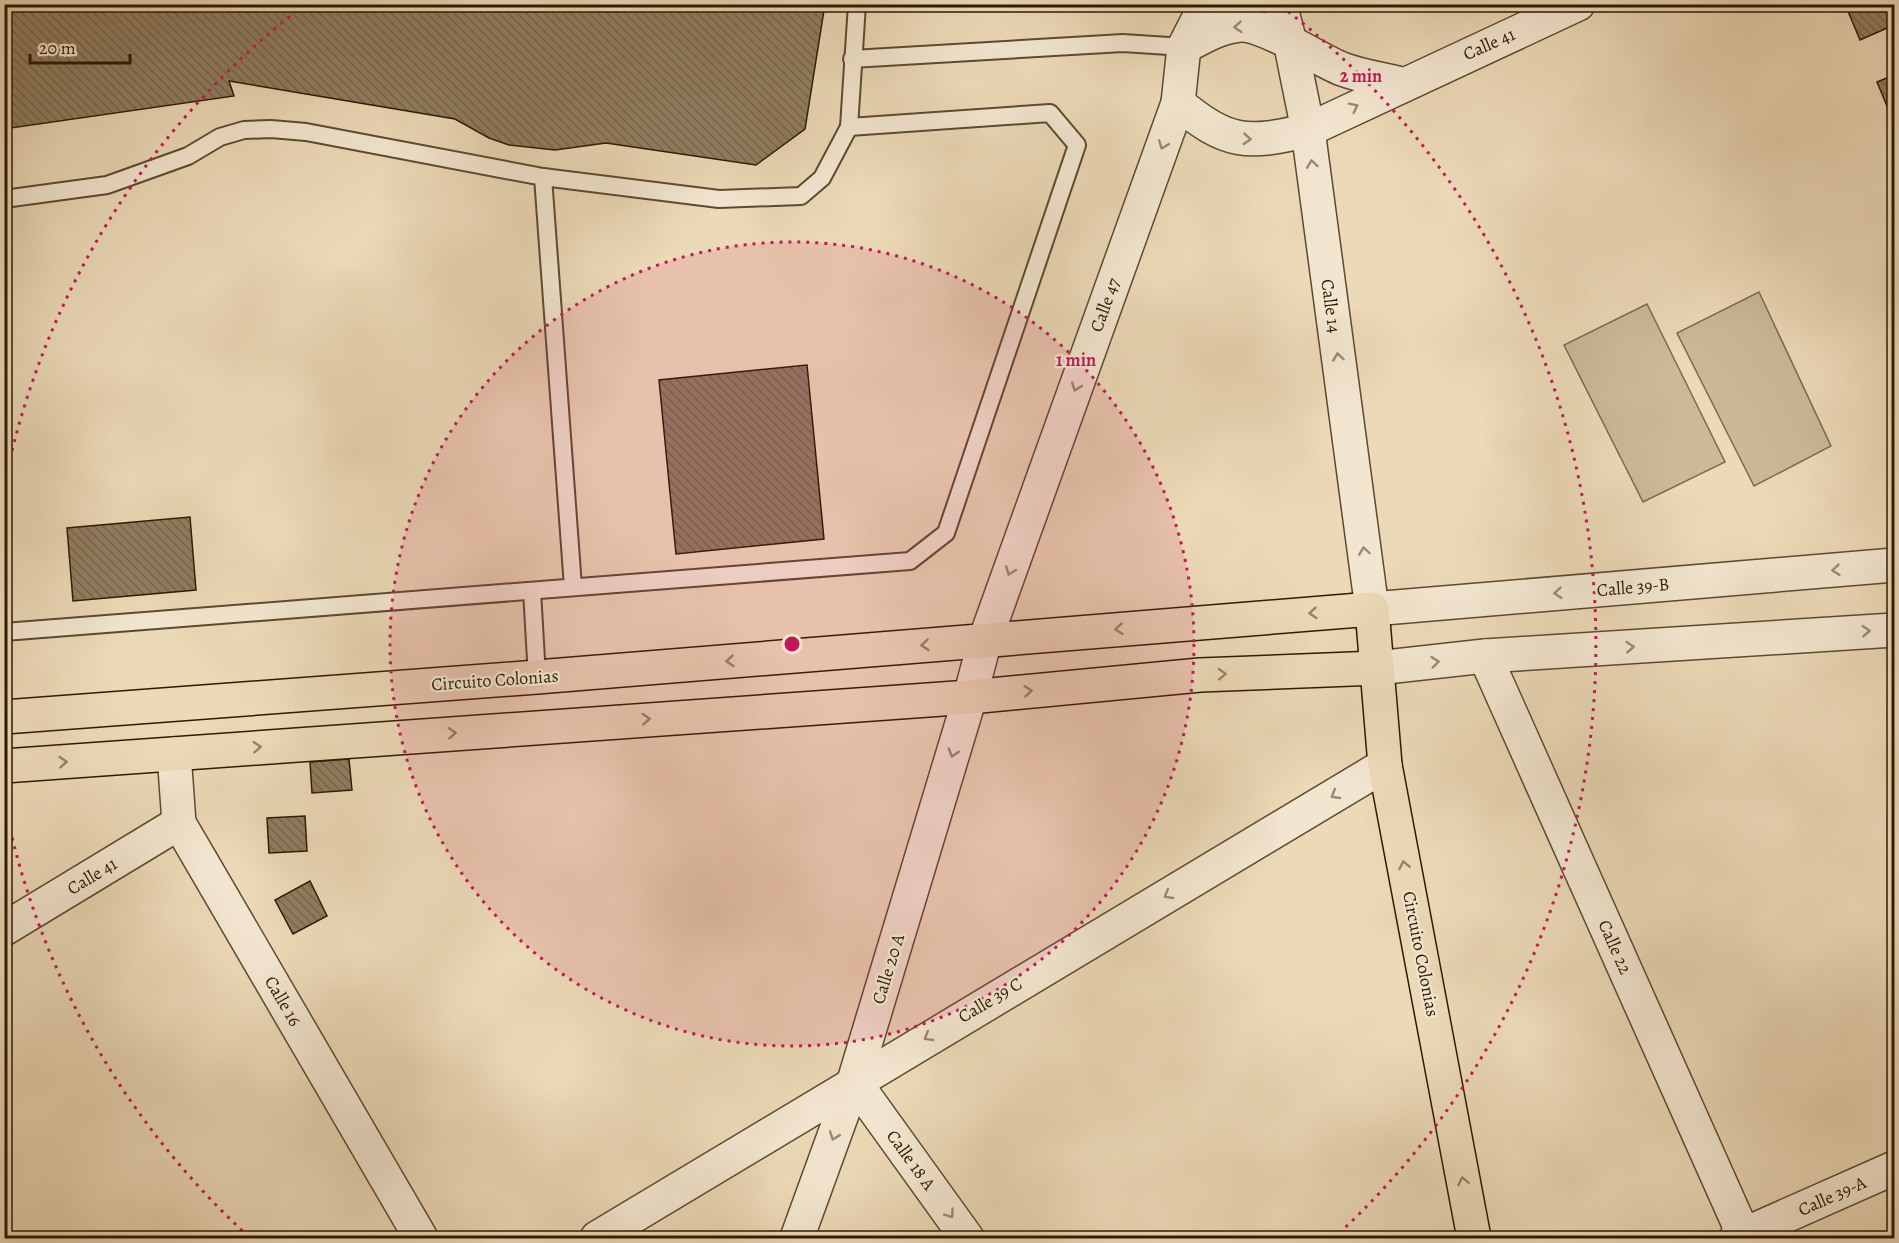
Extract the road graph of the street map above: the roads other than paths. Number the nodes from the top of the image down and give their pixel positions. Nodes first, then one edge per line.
1 (857, 4) edge
2 (1206, 4) edge
3 (1280, 4) edge
4 (1578, 4) edge
5 (1291, 45) junction
6 (1184, 47) junction
7 (852, 59) junction
8 (1401, 84) junction
9 (1178, 103) junction
10 (849, 127) junction
11 (1308, 129) junction
12 (543, 177) junction
13 (4, 199) edge
14 (1894, 565) edge
15 (573, 587) junction
16 (532, 591) junction
17 (1372, 609) junction
18 (1894, 630) edge
19 (4, 632) edge
20 (985, 640) junction
21 (1485, 656) junction
22 (1377, 668) junction
23 (537, 677) junction
24 (970, 697) junction
25 (4, 717) edge
26 (174, 754) junction
27 (1385, 765) junction
28 (4, 766) edge
29 (179, 823) junction
30 (4, 929) edge
31 (854, 1081) junction
32 (1894, 1168) edge
33 (1742, 1237) edge
34 (421, 1239) edge
35 (597, 1239) edge
36 (797, 1239) edge
37 (967, 1239) edge
38 (1474, 1239) edge

1 - 7 lane
2 - 6 street, Calle 47
3 - 5 street, Calle 14
4 - 8 street, Calle 41
5 -> 6 street
5 - 8 street
5 - 11 street, Calle 14
6 - 7 lane
6 - 9 street, Calle 47
7 - 10 lane
11 -> 8 street, Calle 41
9 -> 11 street
9 -> 20 street, Calle 47
10 - 12 lane
10 - 15 lane
17 -> 11 street, Calle 14
12 - 13 lane
12 - 15 lane
14 -> 17 street, Calle 39-B
15 - 16 lane
16 - 19 lane
16 - 23 lane
17 -> 20 main road, Circuito Colonias
17 - 22 main road, Circuito Colonias
21 -> 18 street
20 -> 23 main road, Circuito Colonias
20 - 24 street
22 -> 21 street
21 - 33 street, Calle 22
24 -> 22 main road
22 - 27 main road, Circuito Colonias
23 - 25 main road, Circuito Colonias
26 -> 24 main road
24 -> 31 street, Calle 20 A
28 -> 26 main road
26 - 29 street, Calle 16
27 -> 31 street, Calle 39 C
38 -> 27 main road, Circuito Colonias
29 - 30 street, Calle 41
29 - 34 street, Calle 16
31 - 35 street, Calle 39 C
31 -> 36 street, Calle 20 A
31 -> 37 street, Calle 18 A
32 - 33 street, Calle 39-A

